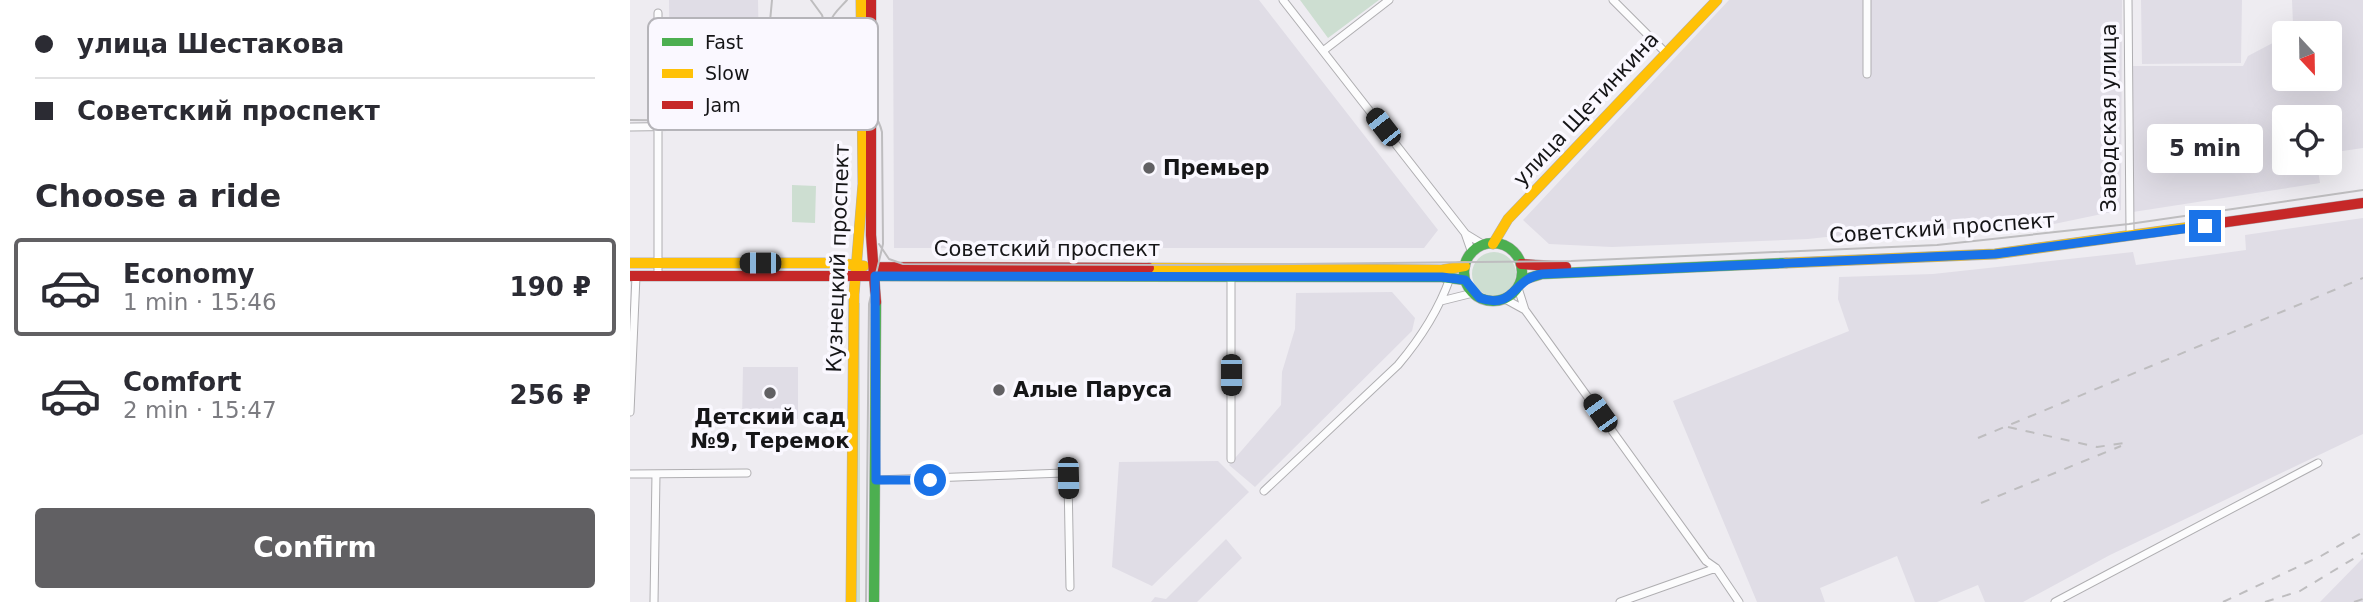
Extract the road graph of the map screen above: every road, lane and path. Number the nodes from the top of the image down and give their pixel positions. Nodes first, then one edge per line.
1 (861, 0) edge
2 (871, 0) edge
3 (1283, 0) edge
4 (1389, 0) edge
5 (1613, 0) edge
6 (1717, 0) edge
7 (1867, 0) edge
8 (2128, 0) edge
9 (658, 13) dead end
10 (658, 18) edge
11 (861, 18) edge
12 (871, 18) edge
13 (1323, 51) junction
14 (1666, 53) junction
15 (1867, 74) dead end
16 (648, 126) edge
17 (630, 127) edge
18 (658, 130) edge
19 (862, 130) edge
20 (871, 130) edge
21 (2363, 196) edge
22 (2363, 203) edge
23 (1512, 215) junction
24 (1465, 233) junction
25 (2130, 234) junction
26 (1488, 244) junction
27 (1508, 248) junction
28 (1472, 253) junction
29 (630, 262) edge
30 (657, 262) junction
31 (1521, 264) junction
32 (1465, 266) junction
33 (857, 271) junction
34 (874, 272) junction
35 (1231, 273) junction
36 (657, 275) junction
37 (633, 276) edge
38 (1450, 278) junction
39 (1465, 280) junction
40 (1520, 284) junction
41 (1473, 293) junction
42 (1504, 299) junction
43 (1441, 301) junction
44 (1525, 310) junction
45 (630, 412) edge
46 (1231, 459) dead end
47 (2318, 463) dead end
48 (747, 473) dead end
49 (630, 474) edge
50 (656, 474) junction
51 (876, 480) junction
52 (1264, 491) dead end
53 (1716, 568) junction
54 (1070, 587) dead end
55 (654, 602) edge
56 (851, 602) edge
57 (874, 602) edge
58 (1620, 602) edge
59 (1739, 602) edge
60 (2055, 602) edge

1 - 11 main road, Кузнецкий проспект
2 - 12 main road, Кузнецкий проспект
3 - 13 street
4 - 13 street
5 - 14 street
6 - 14 main road, улица Щетинкина
7 - 15 street
8 - 25 street, Заводская улица
9 - 10 street
13 - 24 street
14 - 23 main road, улица Щетинкина
16 - 17 street
18 - 30 street
19 - 33 main road, Кузнецкий проспект
20 - 34 main road, Кузнецкий проспект
21 - 25 main road, Советский проспект
22 - 25 main road, Советский проспект
23 - 26 main road, улица Щетинкина
23 - 27 main road
24 - 26 street
24 - 28 street
25 - 31 main road, Советский проспект
25 - 40 main road, Советский проспект
26 - 27 main road
26 - 28 main road
27 - 31 main road
28 - 32 main road
29 - 30 main road, Советский проспект
30 - 33 main road, Советский проспект
30 - 36 street
31 - 40 main road
32 - 35 main road, Советский проспект
32 - 39 main road
33 - 34 main road, Советский проспект
33 - 36 main road, Советский проспект
33 - 56 main road, Кузнецкий проспект
34 - 35 main road, Советский проспект
34 - 51 main road, Кузнецкий проспект
35 - 38 main road, Советский проспект
35 - 46 street
36 - 37 main road, Советский проспект
37 - 45 street
38 - 39 main road, Советский проспект
38 - 43 street
39 - 41 main road
40 - 42 main road
40 - 44 street
41 - 42 main road
41 - 43 street
42 - 44 street
43 - 52 street
44 - 53 street
47 - 60 street
48 - 50 street
49 - 50 street
50 - 55 street
51 - 54 street
51 - 57 main road, Кузнецкий проспект
53 - 58 street
53 - 59 street

